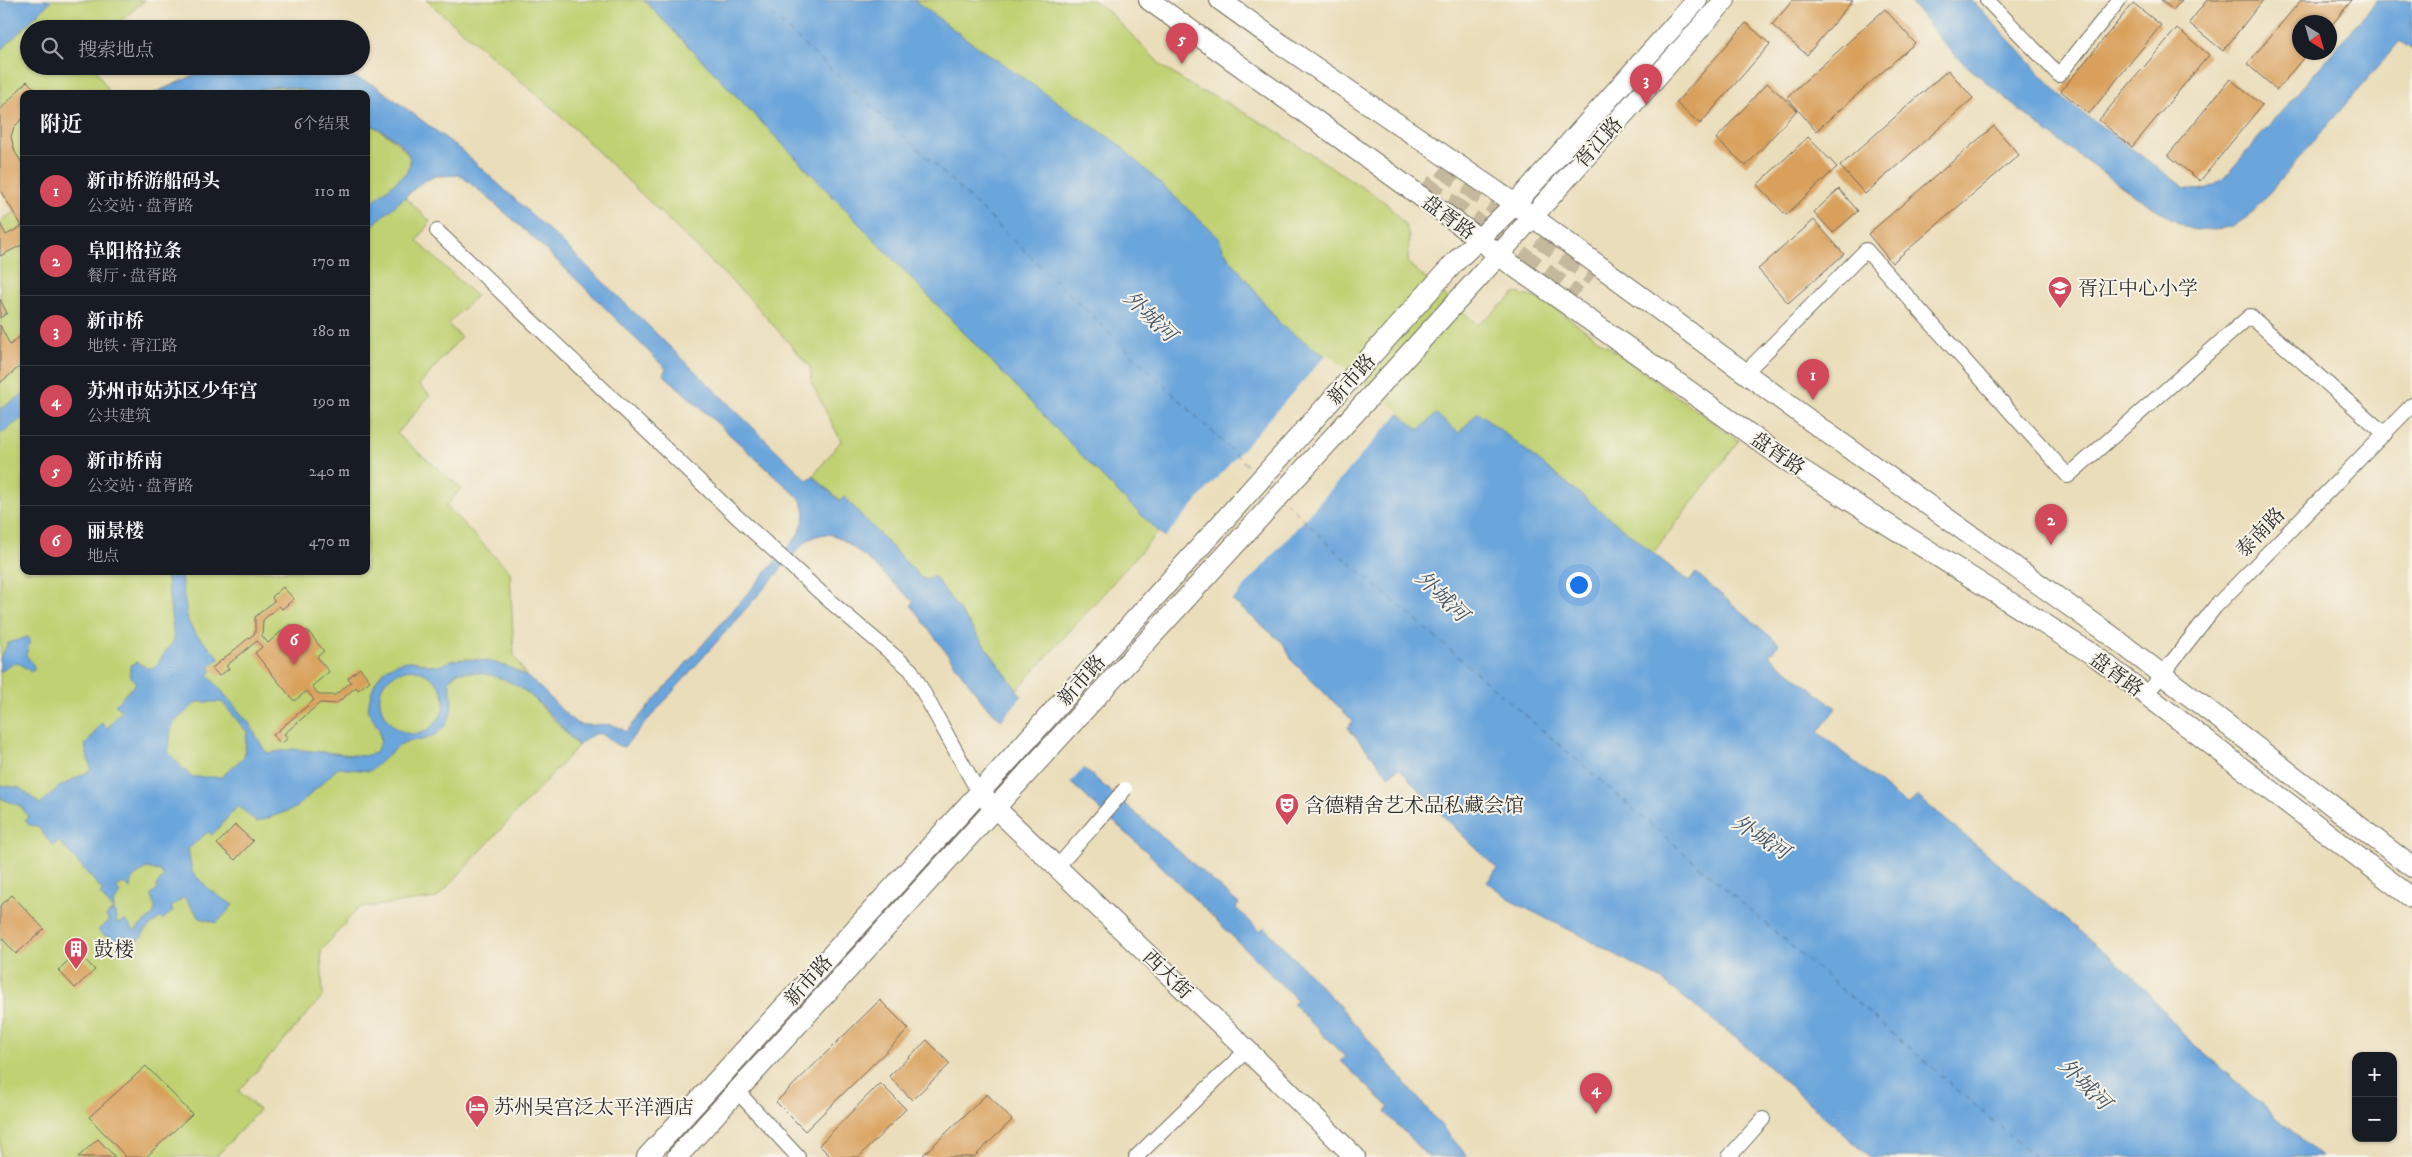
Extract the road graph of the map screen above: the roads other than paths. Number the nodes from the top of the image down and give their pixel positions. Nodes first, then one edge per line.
1 (1149, 0) edge
2 (1161, 0) edge
3 (1207, 0) edge
4 (1220, 0) edge
5 (1697, 0) edge
6 (1725, 0) edge
7 (1987, 0) edge
8 (2119, 0) edge
9 (1442, 167) tunnel mouth
10 (1423, 184) tunnel mouth
11 (1515, 204) junction
12 (1531, 216) junction
13 (437, 231) dead end
14 (1481, 240) junction
15 (1498, 255) junction
16 (1594, 277) tunnel mouth
17 (1576, 296) tunnel mouth
18 (1745, 373) junction
19 (2412, 405) edge
20 (2385, 434) junction
21 (1905, 489) junction
22 (1882, 521) junction
23 (2163, 676) junction
24 (2146, 695) junction
25 (1125, 789) dead end
26 (979, 793) junction
27 (994, 807) junction
28 (1057, 867) junction
29 (2412, 867) edge
30 (2412, 898) edge
31 (1247, 1050) junction
32 (737, 1091) junction
33 (1763, 1120) dead end
34 (647, 1157) edge
35 (677, 1157) edge
36 (798, 1157) edge
37 (1136, 1157) edge
38 (1355, 1157) edge
39 (1729, 1157) edge

1 - 14 main road, 盘胥路
2 - 10 main road
3 - 9 main road
4 - 11 main road, 盘胥路
5 - 11 main road, 胥江路
6 - 12 main road, 胥江路
7 - 8 street
11 - 12 main road, 盘胥路
11 - 14 main road, 新市路
12 - 15 main road, 新市路
12 - 18 main road, 盘胥路
13 - 26 street
14 - 15 main road, 盘胥路
14 - 26 main road, 新市路
15 - 22 main road, 盘胥路
15 - 27 main road, 新市路
16 - 21 main road
17 - 22 main road
18 - 20 street
18 - 21 main road, 盘胥路
19 - 20 street, 泰南路
20 - 23 street, 泰南路
21 - 23 main road, 盘胥路
22 - 24 main road, 盘胥路
23 - 24 street, 泰南路
23 - 29 main road, 盘胥路
24 - 30 main road, 盘胥路
25 - 28 street, bridge
26 - 27 main road, 西大街
26 - 34 main road, 新市路
27 - 28 main road, 西大街
27 - 32 main road, 新市路
28 - 31 main road, 西大街
31 - 37 street
31 - 38 main road, 西大街
32 - 35 main road, 新市路
32 - 36 street
33 - 39 street

